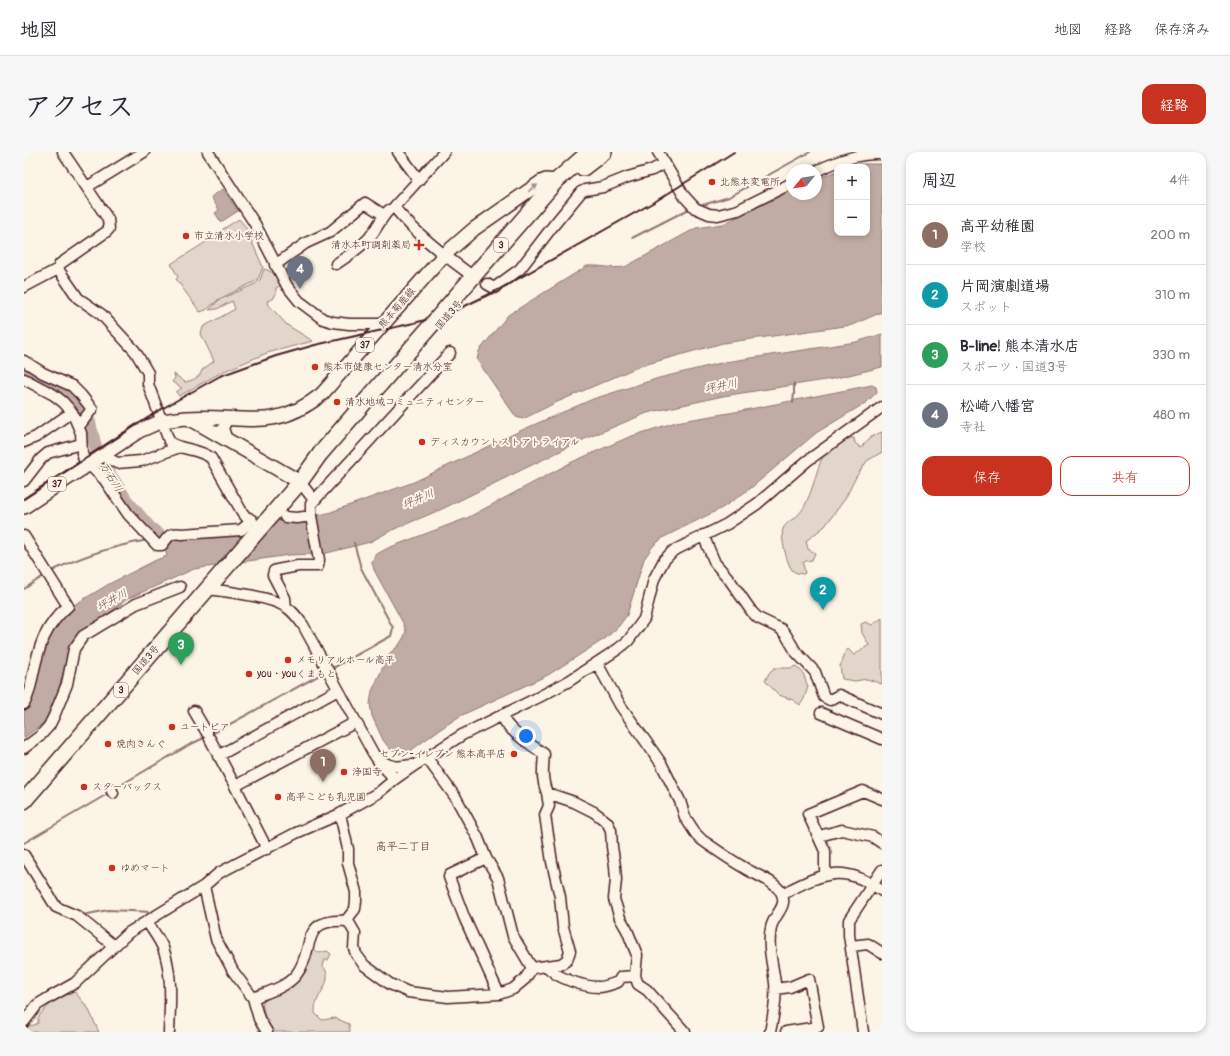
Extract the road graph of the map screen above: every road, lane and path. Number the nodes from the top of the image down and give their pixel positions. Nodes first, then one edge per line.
1 (63, 152) edge
2 (144, 152) edge
3 (208, 152) edge
4 (398, 152) edge
5 (444, 152) edge
6 (589, 152) edge
7 (604, 152) edge
8 (658, 152) edge
9 (882, 154) edge
10 (665, 163) junction
11 (822, 168) edge
12 (419, 180) junction
13 (556, 181) junction
14 (786, 186) edge
15 (87, 187) junction
16 (394, 207) junction
17 (384, 215) junction
18 (444, 255) junction
19 (275, 264) junction
20 (336, 264) dead end
21 (58, 269) junction
22 (467, 272) dead end
23 (487, 284) dead end
24 (24, 287) edge
25 (445, 314) junction
26 (384, 324) junction
27 (450, 353) dead end
28 (24, 361) edge
29 (24, 379) edge
30 (882, 407) edge
31 (72, 412) junction
32 (187, 418) junction
33 (231, 419) junction
34 (162, 421) junction
35 (80, 424) junction
36 (227, 440) junction
37 (24, 442) edge
38 (81, 444) junction
39 (180, 447) junction
40 (102, 455) junction
41 (89, 463) junction
42 (24, 481) edge
43 (300, 482) junction
44 (314, 500) junction
45 (24, 507) edge
46 (285, 517) dead end
47 (312, 518) junction
48 (253, 522) junction
49 (703, 535) junction
50 (24, 536) edge
51 (212, 584) junction
52 (180, 587) dead end
53 (286, 606) junction
54 (597, 663) junction
55 (338, 690) junction
56 (24, 704) edge
57 (194, 711) dead end
58 (821, 713) dead end
59 (882, 714) edge
60 (502, 715) junction
61 (356, 722) junction
62 (882, 739) edge
63 (24, 748) edge
64 (373, 753) junction
65 (218, 756) junction
66 (427, 758) junction
67 (415, 765) junction
68 (395, 779) junction
69 (234, 786) junction
70 (385, 788) junction
71 (547, 793) junction
72 (882, 799) edge
73 (24, 801) edge
74 (340, 814) junction
75 (818, 836) junction
76 (882, 843) edge
77 (267, 849) junction
78 (24, 855) edge
79 (486, 858) junction
80 (882, 870) edge
81 (825, 875) junction
82 (872, 884) junction
83 (204, 886) junction
84 (882, 891) edge
85 (782, 894) junction
86 (147, 921) junction
87 (348, 922) junction
88 (114, 946) junction
89 (851, 946) junction
90 (882, 953) edge
91 (547, 966) junction
92 (532, 968) junction
93 (635, 976) junction
94 (775, 989) junction
95 (499, 994) junction
96 (253, 998) junction
97 (24, 1022) edge
98 (169, 1032) edge
99 (267, 1032) edge
100 (685, 1032) edge
101 (770, 1032) edge
102 (786, 1032) edge
103 (863, 1032) edge

1 - 15 street
2 - 15 street
3 - 19 street
4 - 12 street
5 - 12 street
6 - 13 highway, 国道3号 / 3
7 - 25 highway, 国道3号 / 3
8 - 10 street
9 - 11 street
10 - 14 street
10 - 23 street
12 - 16 street
18 -> 13 main road, 熊本菊鹿線 / 37
13 - 25 highway, 国道3号 / 3
15 - 21 street
16 - 17 street
16 - 18 street
17 - 19 street
17 - 20 street
18 - 22 street
18 - 26 main road, 熊本菊鹿線 / 37
19 - 26 street
21 - 24 street
21 - 34 street
25 - 43 highway, 国道3号 / 3
26 - 33 main road, 熊本菊鹿線 / 37
27 - 44 street
28 - 35 street
29 - 31 street
30 - 49 street
31 - 35 street
31 - 37 street
32 - 33 main road, 熊本菊鹿線 / 37
32 - 34 main road, 熊本菊鹿線 / 37
32 - 36 main road
33 - 36 street
34 - 39 street
34 - 40 main road, 熊本菊鹿線 / 37
35 - 38 street
36 - 43 main road
38 - 41 street
38 - 42 street
39 - 40 street
39 - 48 street
40 - 41 main road, 熊本菊鹿線 / 37
41 - 45 main road, 熊本菊鹿線 / 37
41 - 48 street
43 - 44 street
43 - 48 highway, 国道3号 / 3
44 - 47 street
46 - 47 street
47 - 53 street
48 - 51 highway, 国道3号 / 3
49 - 54 street
49 - 59 street
50 - 56 street
51 - 53 street
51 - 73 highway, 国道3号 / 3
52 - 63 street
53 - 55 street
54 - 60 street
54 - 85 street
55 - 61 street
55 - 65 street
57 - 65 street
58 - 62 street
60 - 66 street
60 - 71 street
61 - 64 street
61 - 69 street
64 - 67 street
64 - 68 street
64 - 70 street
65 - 69 street
66 - 67 street
66 - 79 street
67 - 68 street
68 - 70 street
69 - 77 street
70 - 74 street
71 - 91 street
71 - 93 street
72 - 75 street
74 - 77 street
74 - 87 street
75 - 76 street
75 - 81 street
77 - 83 street
78 - 88 street
79 - 92 street
79 - 95 street
80 - 82 street
81 - 82 street
81 - 85 street
82 - 84 street
82 - 89 street
83 - 86 street
83 - 96 street
85 - 94 street
86 - 88 street
86 - 98 street
87 - 95 street
87 - 96 street
88 - 97 street
89 - 90 street
89 - 103 street
91 - 92 street
91 - 93 street
92 - 95 street
93 - 100 street
94 - 101 street
94 - 102 street
96 - 99 street

